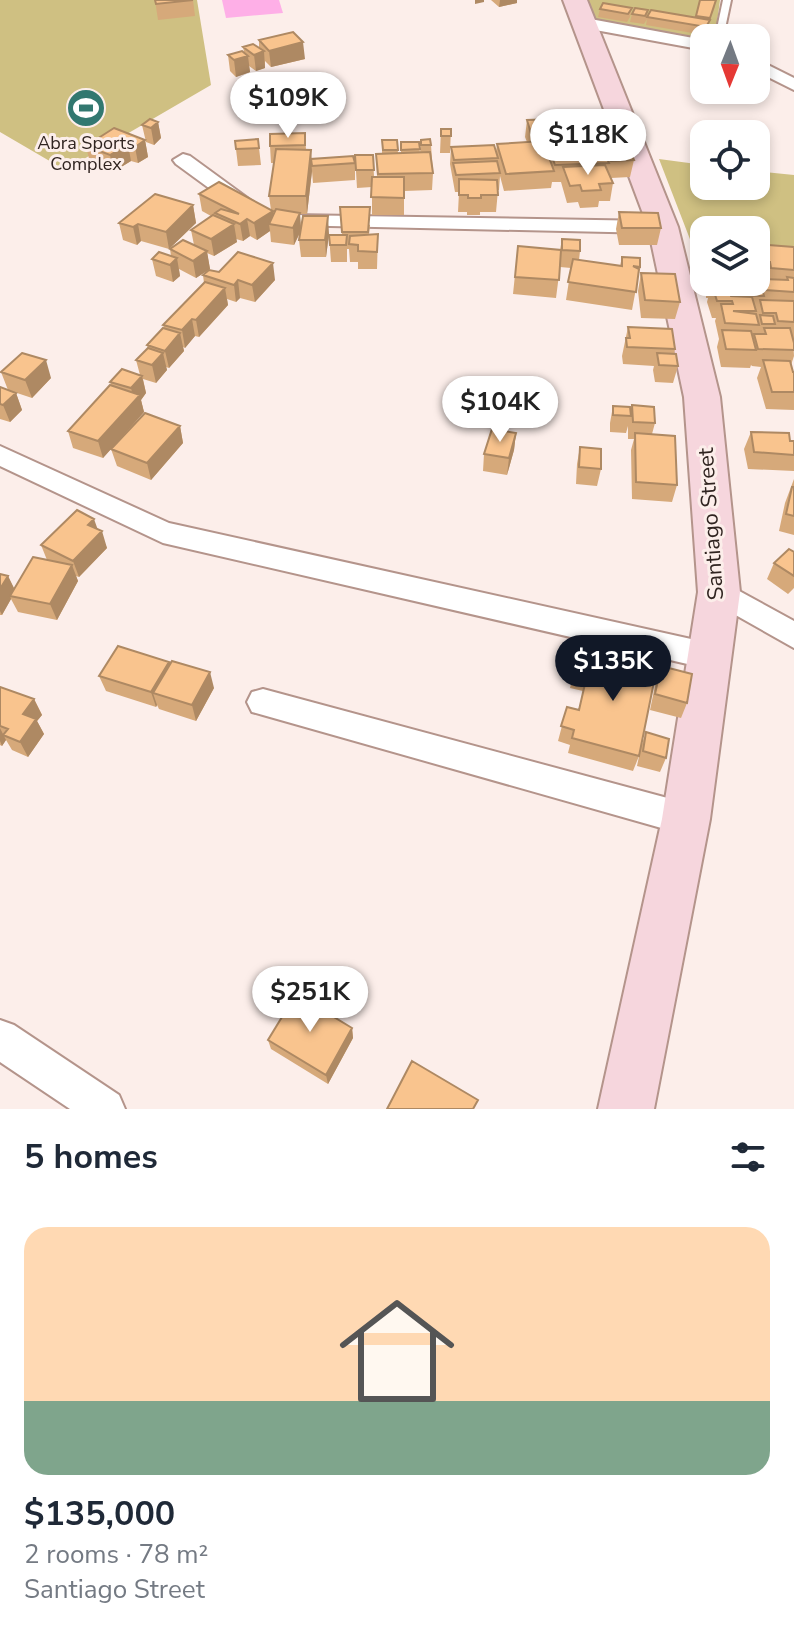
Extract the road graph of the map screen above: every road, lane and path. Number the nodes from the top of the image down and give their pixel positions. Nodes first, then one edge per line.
1 (727, 0) edge
2 (580, 11) edge
3 (722, 24) edge
4 (690, 41) edge
5 (770, 72) edge
6 (794, 85) edge
7 (183, 160) dead end
8 (663, 227) junction
9 (0, 455) edge
10 (719, 592) junction
11 (794, 636) edge
12 (709, 656) junction
13 (263, 702) dead end
14 (686, 819) junction
15 (0, 1039) edge
16 (105, 1109) edge
17 (626, 1109) edge

1 - 3 lane
2 - 4 street
2 - 8 street, Santiago Street
5 - 6 street
7 - 8 street
8 - 10 street, Santiago Street
9 - 12 street
10 - 11 street
10 - 12 street, Santiago Street
12 - 14 street, Santiago Street
13 - 14 street
14 - 17 street, Santiago Street
15 - 16 street

